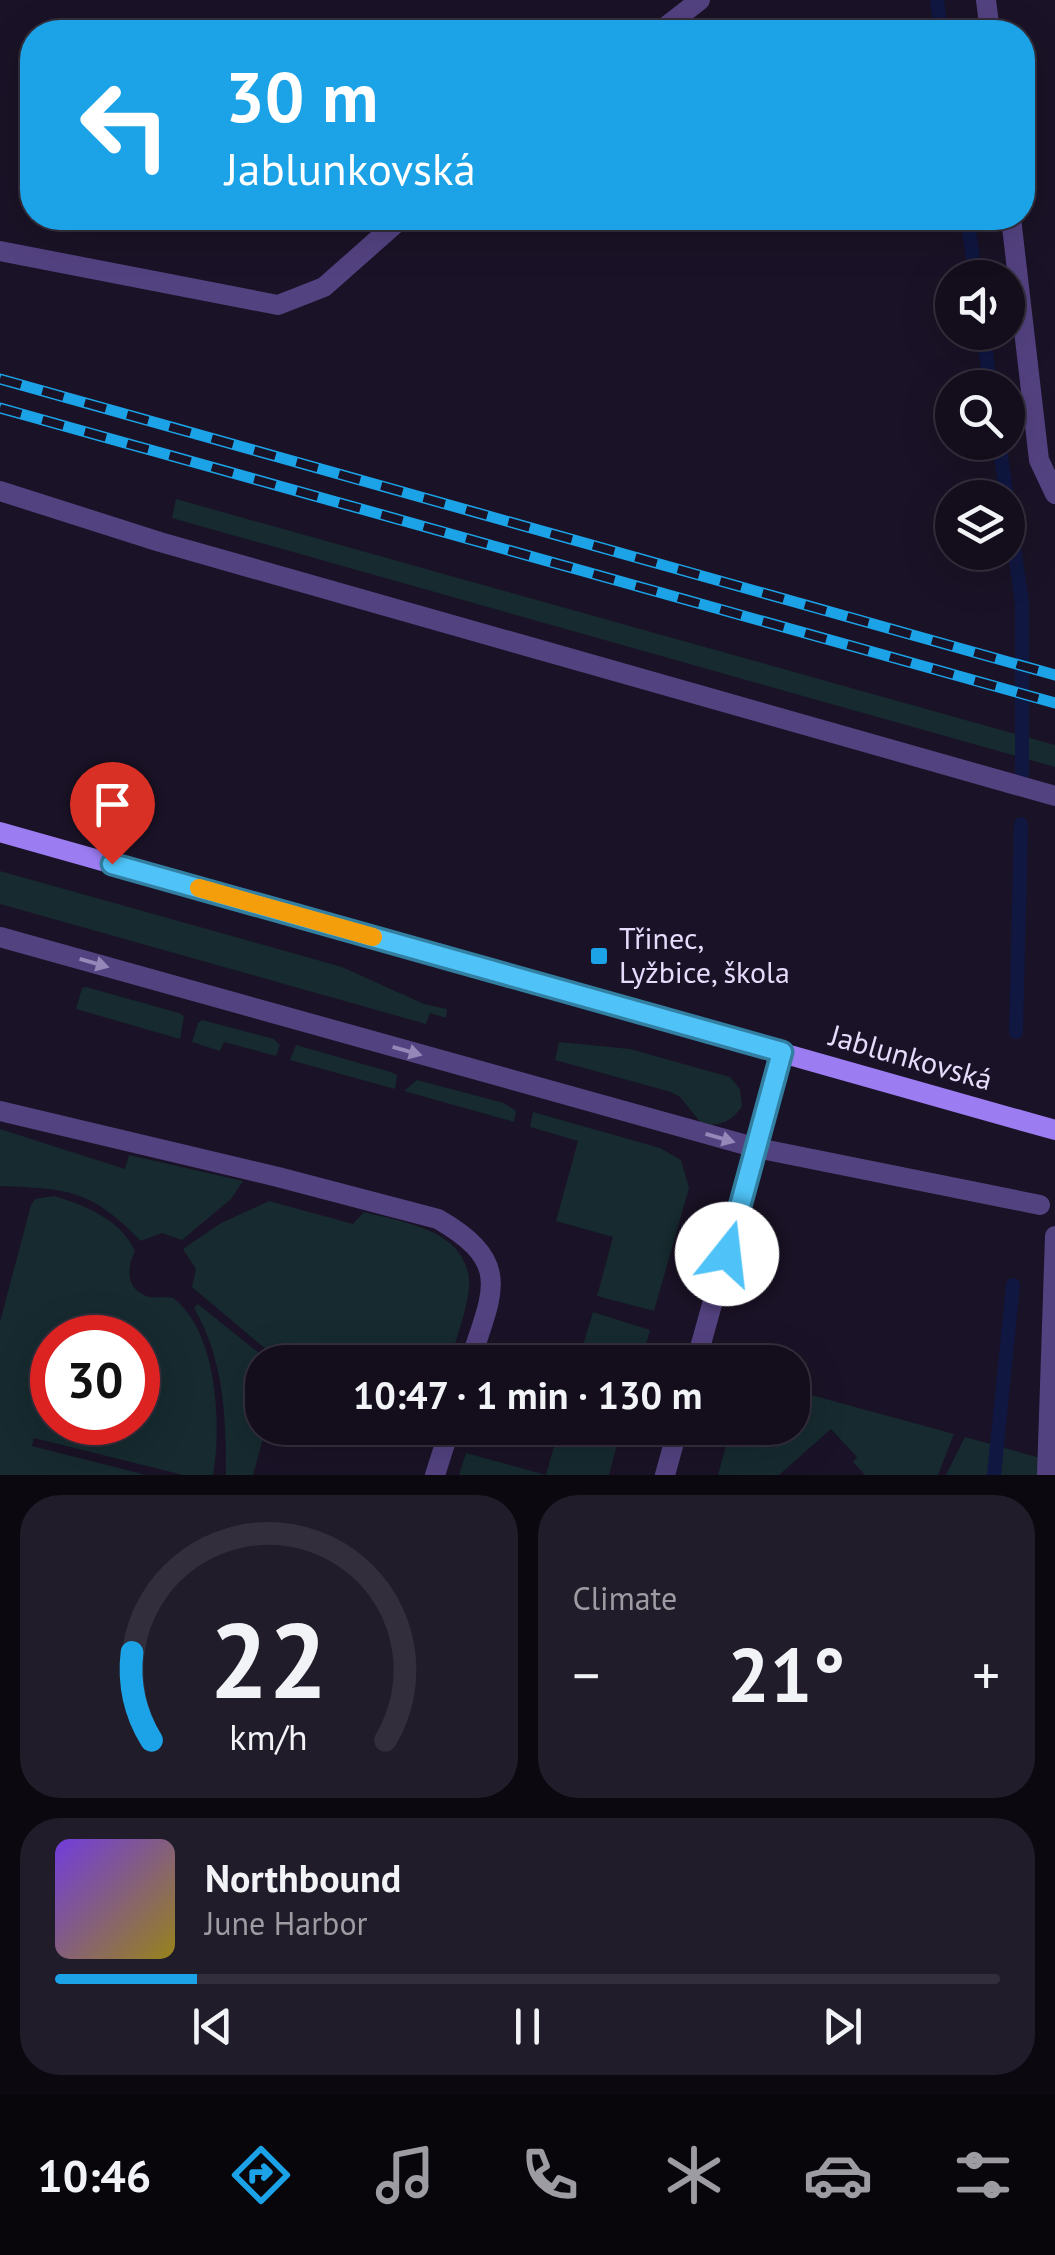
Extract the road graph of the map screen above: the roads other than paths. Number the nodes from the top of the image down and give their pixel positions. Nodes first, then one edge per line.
1 (700, 0) edge
2 (674, 20) edge
3 (388, 230) edge
4 (1012, 230) edge
5 (0, 251) edge
6 (0, 491) edge
7 (1055, 494) edge
8 (1055, 796) edge
9 (0, 832) edge
10 (0, 937) edge
11 (782, 1052) junction
12 (0, 1111) edge
13 (1055, 1130) edge
14 (757, 1148) junction
15 (1047, 1206) edge
16 (1055, 1236) edge
17 (475, 1345) edge
18 (701, 1345) edge
19 (445, 1445) edge
20 (673, 1445) edge
21 (435, 1475) edge
22 (665, 1475) edge
23 (1047, 1475) edge

1 - 2 street
3 - 5 street
4 - 7 street
6 - 8 street
9 - 11 main road, Jablunkovská
10 -> 14 street
11 - 13 main road, Jablunkovská
11 - 14 street
12 - 17 street
14 - 15 street
14 - 18 street
16 - 23 street
19 - 21 street
20 - 22 street

